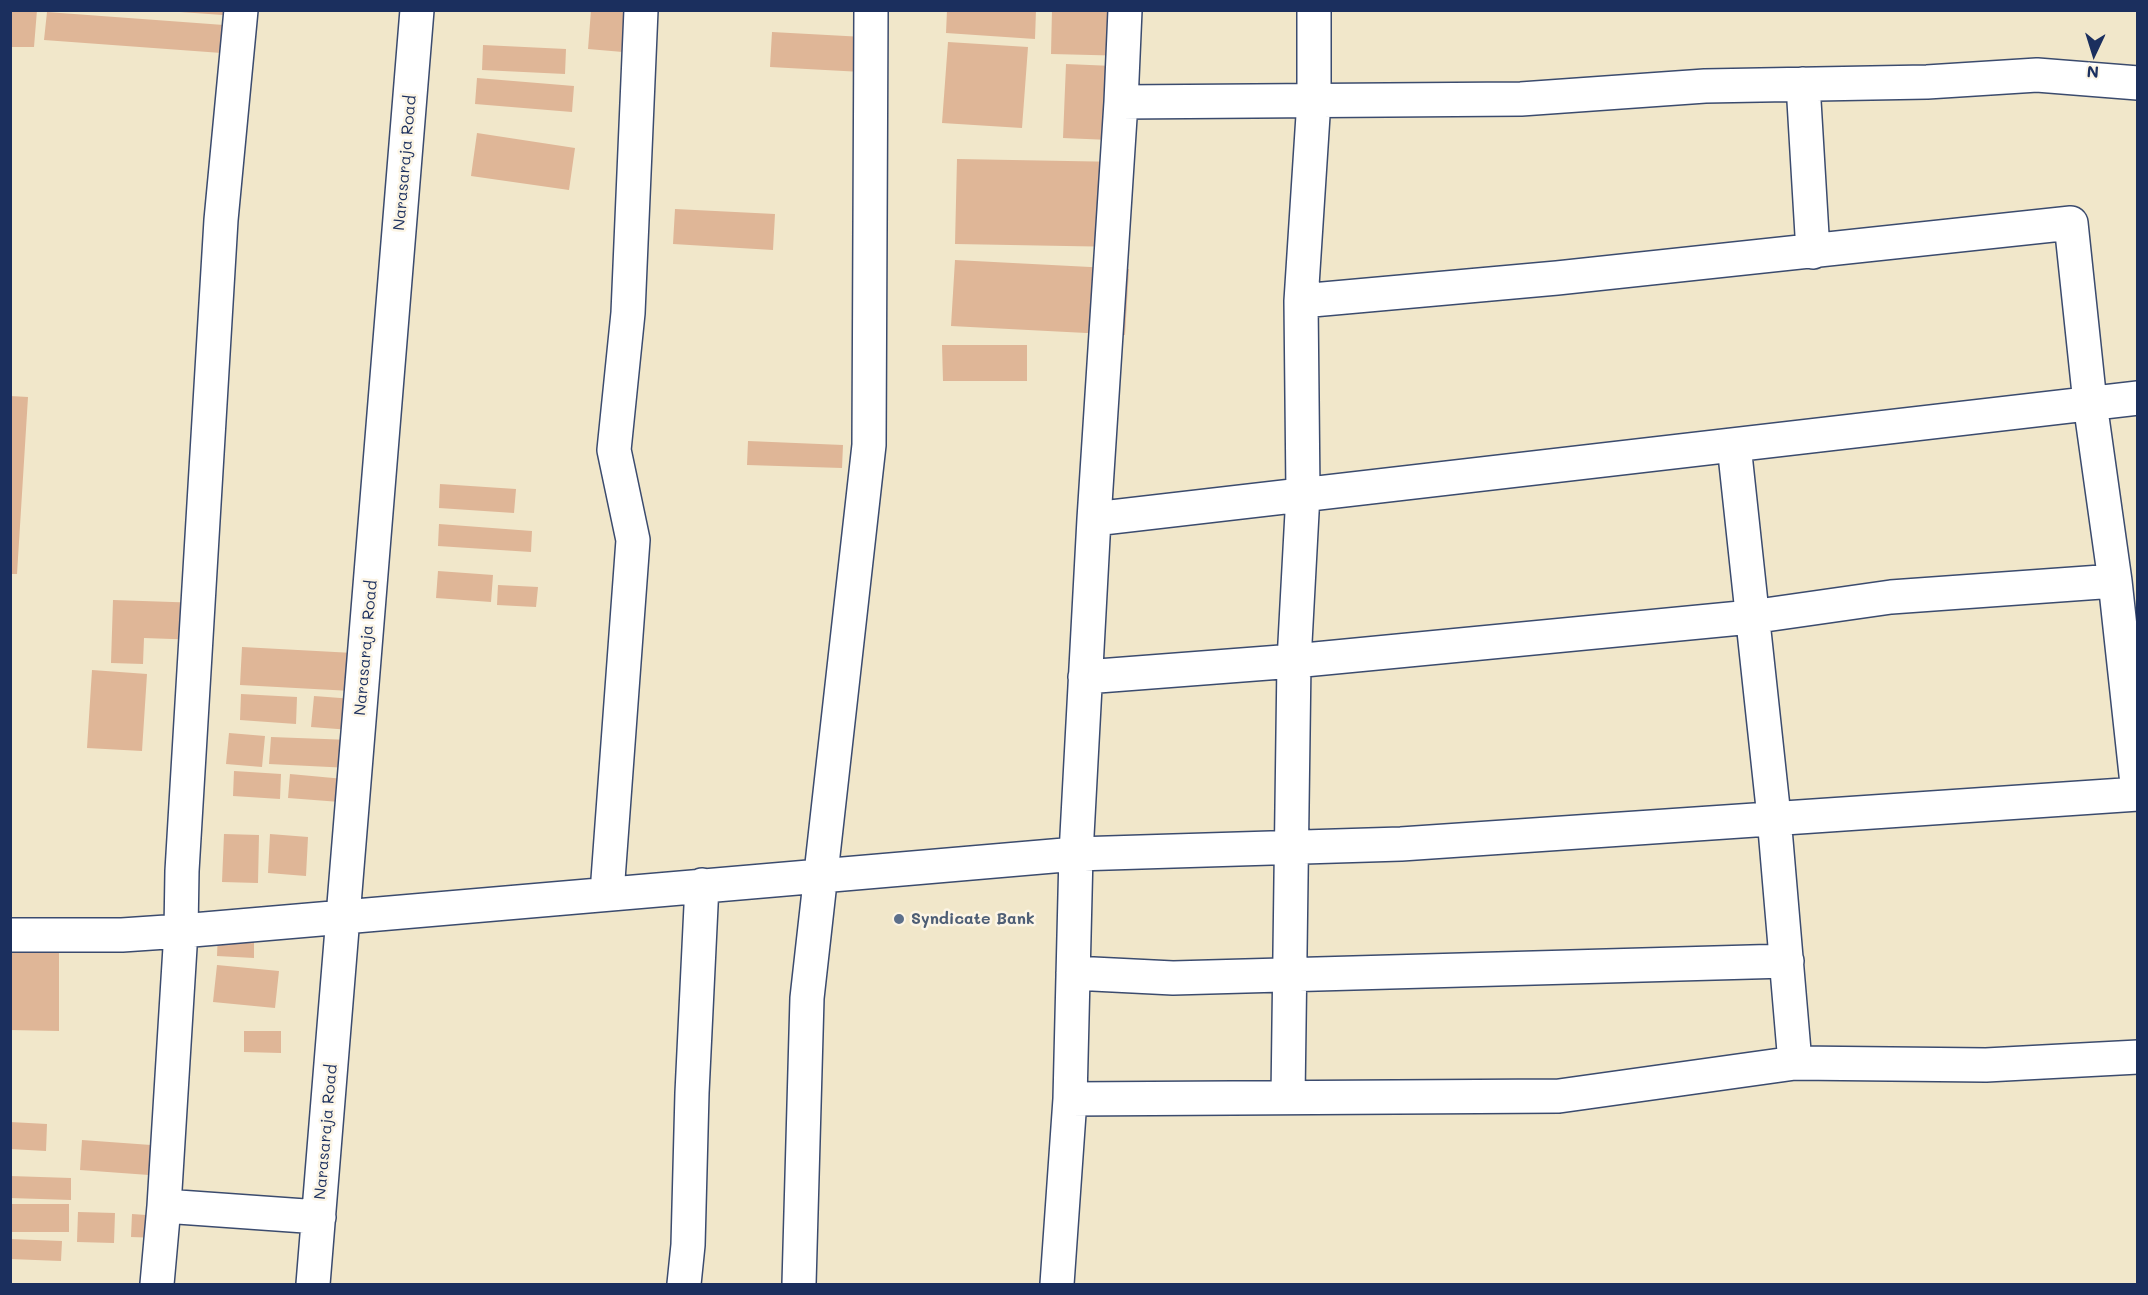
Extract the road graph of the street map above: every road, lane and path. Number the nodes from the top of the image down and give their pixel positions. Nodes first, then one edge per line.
1 (241, 10) edge
2 (417, 10) edge
3 (641, 10) edge
4 (871, 10) edge
5 (1125, 10) edge
6 (1314, 10) edge
7 (2138, 83) edge
8 (1803, 84) junction
9 (1314, 99) junction
10 (1121, 102) junction
11 (1813, 252) junction
12 (1301, 301) junction
13 (2138, 398) edge
14 (2090, 403) junction
15 (1734, 444) junction
16 (1303, 494) junction
17 (1094, 519) junction
18 (2115, 581) junction
19 (1751, 617) junction
20 (1294, 661) junction
21 (1085, 677) junction
22 (2138, 793) edge
23 (1774, 817) junction
24 (1290, 847) junction
25 (1076, 854) junction
26 (821, 875) junction
27 (702, 885) junction
28 (607, 893) junction
29 (344, 918) junction
30 (181, 931) junction
31 (10, 935) edge
32 (1787, 962) junction
33 (1073, 973) junction
34 (1290, 974) junction
35 (2138, 1057) edge
36 (1795, 1063) junction
37 (1288, 1097) junction
38 (1070, 1099) junction
39 (164, 1206) junction
40 (319, 1217) junction
41 (158, 1284) edge
42 (313, 1284) edge
43 (684, 1284) edge
44 (799, 1284) edge
45 (1057, 1284) edge

1 - 30 street
2 - 29 street, Narasaraja Road
3 - 28 street
4 - 26 street
5 - 10 street
6 - 9 street
7 - 8 street
8 - 9 street
8 - 11 street
9 - 10 street
9 - 12 street
10 - 17 street
11 - 12 street
11 - 14 street
12 - 16 street
13 - 14 street
14 - 15 street
14 - 18 street
15 - 16 street
15 - 19 street
16 - 17 street
16 - 20 street
17 - 21 street
18 - 19 street
18 - 22 street
19 - 20 street
19 - 23 street
20 - 21 street
20 - 24 street
21 - 25 street
22 - 23 street
23 - 24 street
23 - 32 street
24 - 25 street
24 - 34 street
25 - 26 street
25 - 33 street
26 - 27 street
26 - 44 street
27 - 28 street
27 - 43 street
28 - 29 street
29 - 30 street
29 - 40 street, Narasaraja Road
30 - 31 street
30 - 39 street
32 - 34 street
32 - 36 street
33 - 34 street
33 - 38 street
34 - 37 street
35 - 36 street
36 - 37 street
37 - 38 street
38 - 45 street
39 - 40 street
39 - 41 street
40 - 42 street, Narasaraja Road

